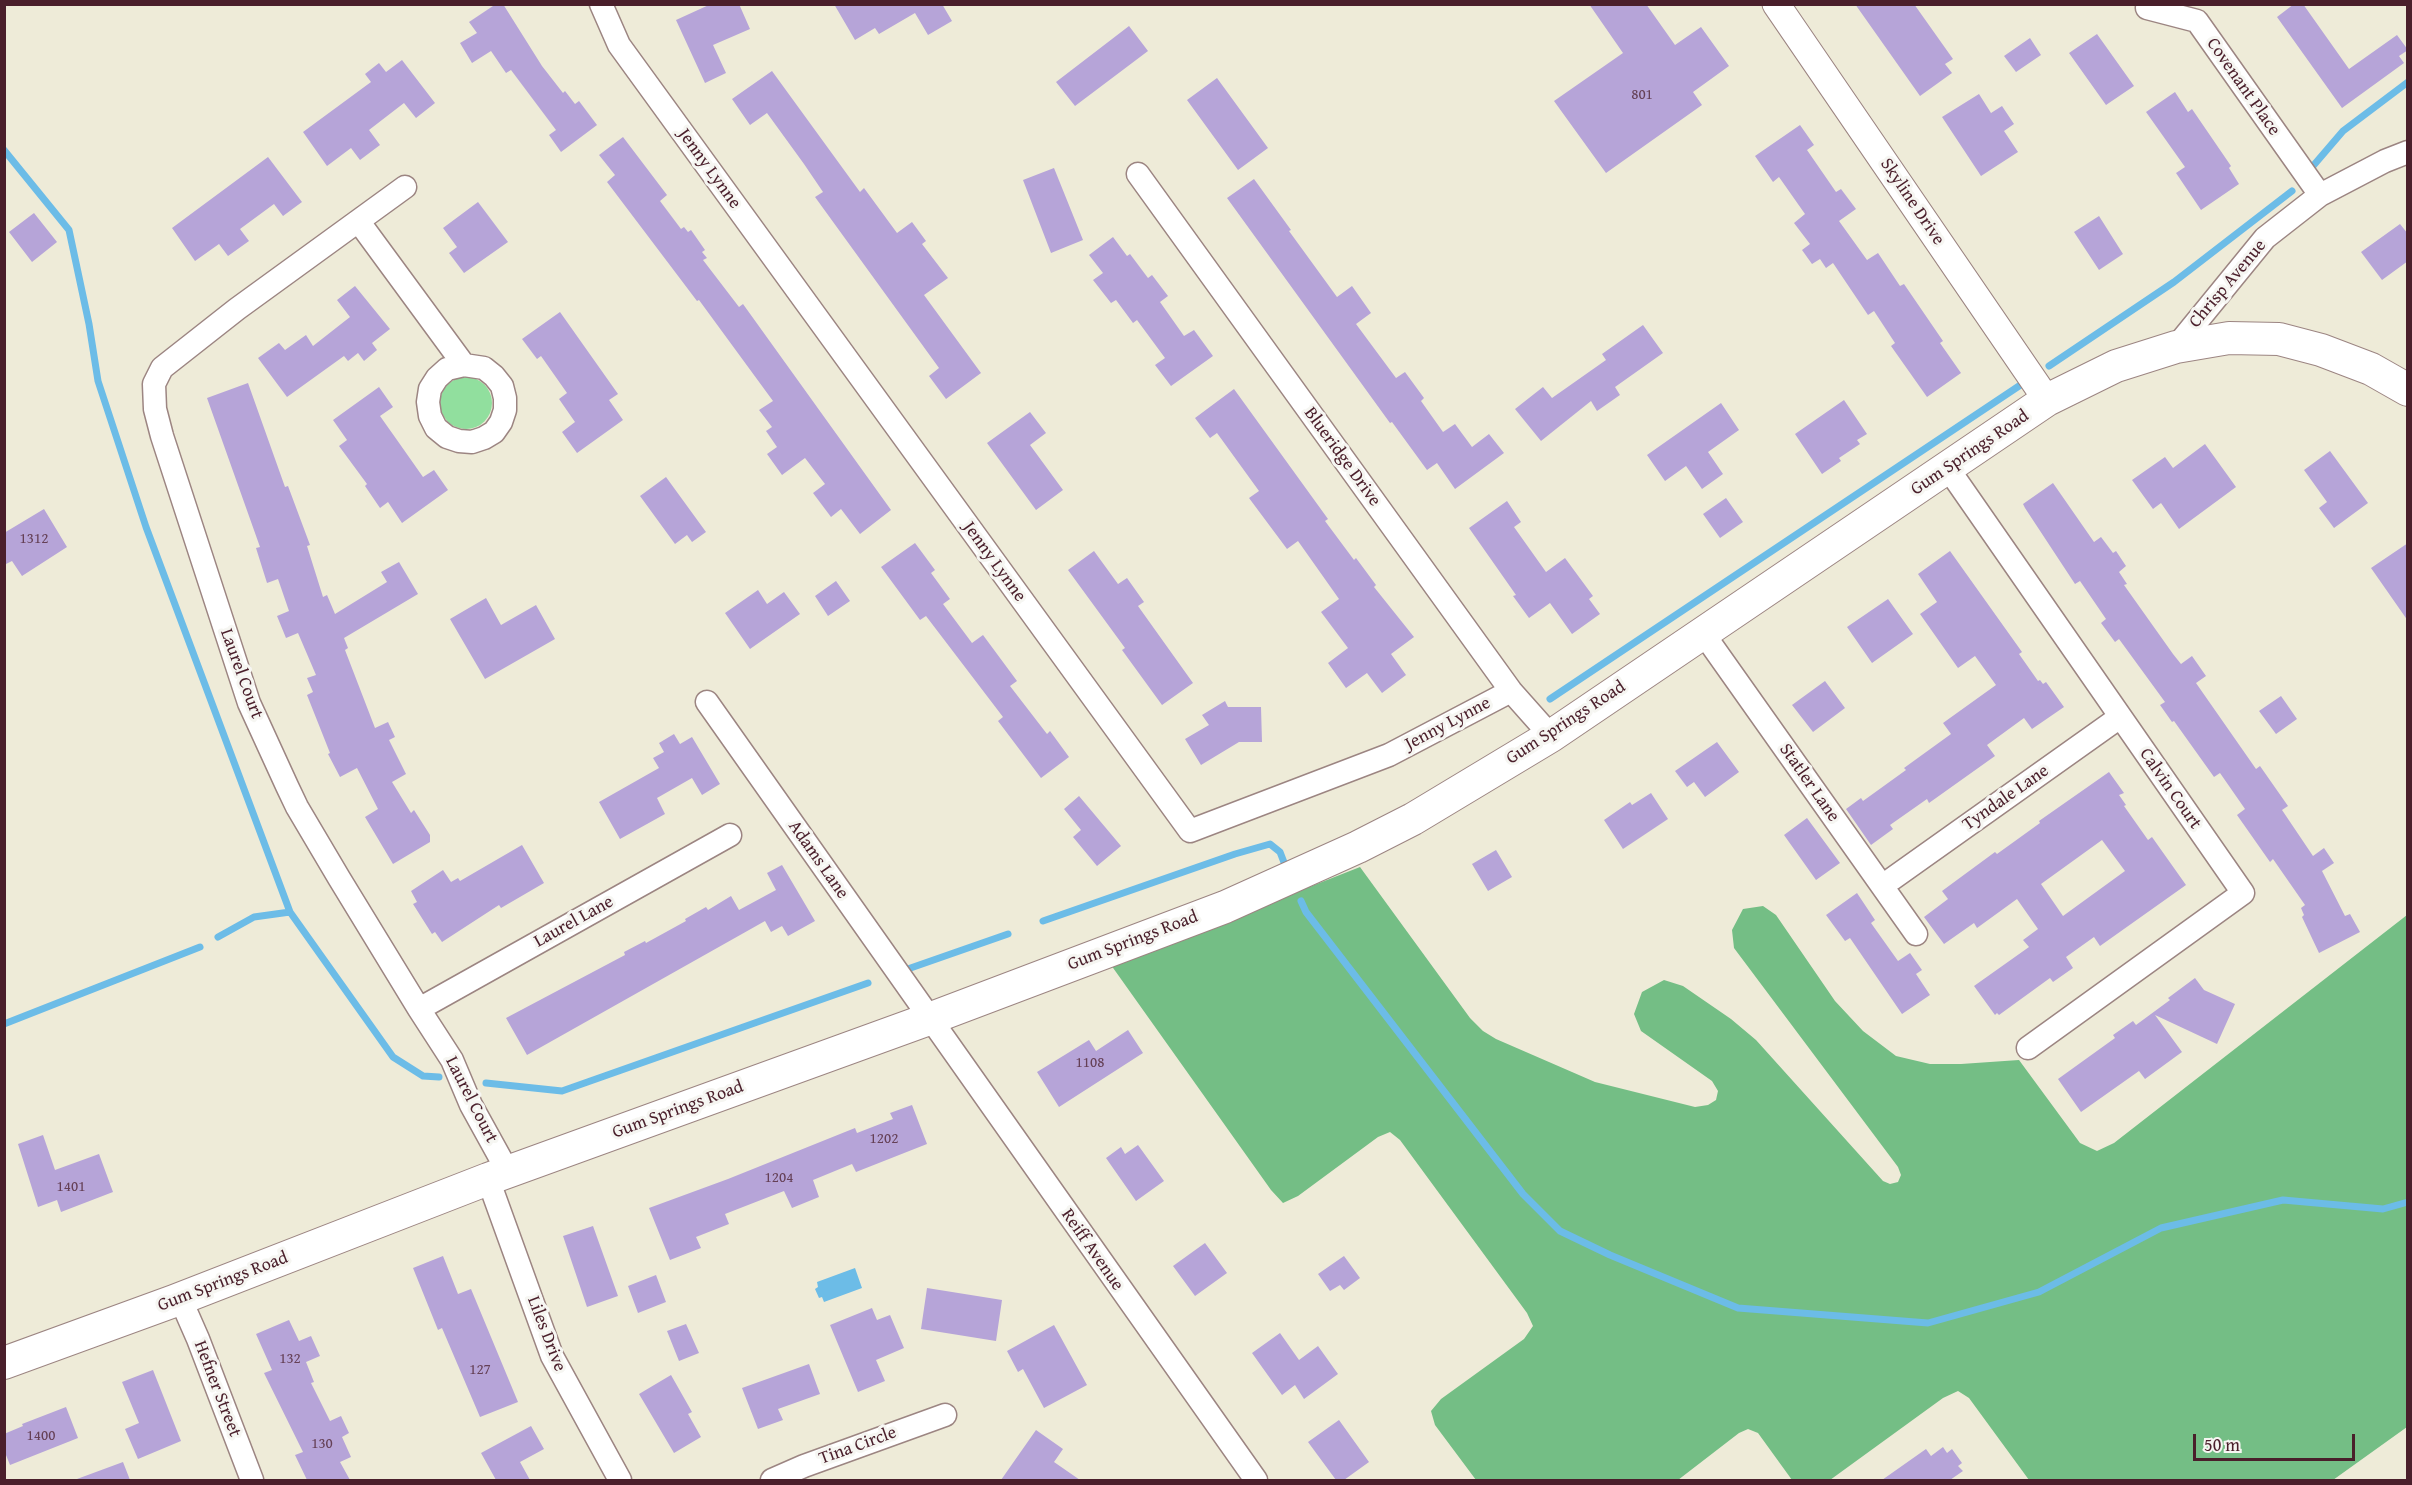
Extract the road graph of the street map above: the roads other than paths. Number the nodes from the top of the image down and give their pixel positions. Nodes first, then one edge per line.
1 (601, 4) edge
2 (1776, 4) edge
3 (2148, 8) dead end
4 (2408, 152) edge
5 (1138, 174) dead end
6 (405, 187) dead end
7 (2320, 195) junction
8 (359, 222) junction
9 (2176, 347) junction
10 (464, 365) dead end
11 (2408, 390) edge
12 (2047, 400) junction
13 (1947, 467) junction
14 (1703, 633) junction
15 (1511, 691) junction
16 (707, 702) dead end
17 (2120, 717) junction
18 (1551, 736) junction
19 (730, 835) dead end
20 (1892, 879) dead end
21 (1916, 934) dead end
22 (419, 1009) junction
23 (929, 1018) junction
24 (2028, 1048) dead end
25 (498, 1175) junction
26 (180, 1298) junction
27 (4, 1363) edge
28 (945, 1414) dead end
29 (252, 1480) edge
30 (620, 1480) edge
31 (772, 1480) edge
32 (1256, 1480) edge

1 - 15 street, Jenny Lynne
2 - 12 street, Skyline Drive
3 - 7 street, Covenant Place
4 - 7 street, Chrisp Avenue
5 - 15 street, Blueridge Drive
6 - 8 street, Laurel Court
7 - 9 street, Chrisp Avenue
8 - 10 street
8 - 22 street, Laurel Court
9 - 11 main road, Gum Springs Road
9 - 12 main road, Gum Springs Road
12 - 13 main road, Gum Springs Road
13 - 14 main road, Gum Springs Road
13 - 17 street, Calvin Court
14 - 18 main road, Gum Springs Road
14 - 21 street, Statler Lane
15 - 18 street, Blueridge Drive
16 - 23 street, Adams Lane
17 - 20 street, Tyndale Lane
17 - 24 street, Calvin Court
18 - 23 main road, Gum Springs Road
19 - 22 street, Laurel Lane
22 - 25 street, Laurel Court
23 - 25 main road, Gum Springs Road
23 - 32 street, Reiff Avenue
25 - 26 main road, Gum Springs Road
25 - 30 street, Liles Drive
26 - 27 main road, Gum Springs Road
26 - 29 street, Hefner Street
28 - 31 street, Tina Circle

